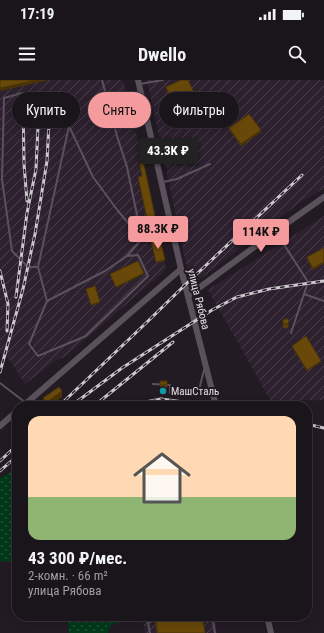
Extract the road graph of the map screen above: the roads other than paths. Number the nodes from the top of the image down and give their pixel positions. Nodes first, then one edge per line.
1 (102, 80) edge
2 (163, 80) edge
3 (139, 82) edge
4 (12, 96) edge
5 (69, 128) edge
6 (70, 128) edge
7 (210, 164) dead end
8 (161, 182) junction
9 (324, 197) edge
10 (276, 231) junction
11 (173, 234) junction
12 (142, 239) junction
13 (127, 256) junction
14 (38, 267) junction
15 (181, 269) junction
16 (304, 294) junction
17 (188, 296) junction
18 (46, 301) junction
19 (324, 301) edge
20 (291, 333) dead end
21 (205, 365) junction
22 (0, 383) edge
23 (153, 384) dead end
24 (22, 401) edge
25 (32, 401) edge
26 (215, 401) edge
27 (12, 415) edge
28 (0, 426) edge
29 (150, 621) edge
30 (213, 621) edge
31 (268, 621) edge
32 (150, 633) edge
33 (215, 633) edge
34 (271, 633) edge

1 - 12 lane
2 - 3 lane
3 - 8 street, улица Рябова
4 - 14 lane
5 - 14 lane
6 - 12 lane
7 - 8 lane
8 - 11 street, улица Рябова
9 - 10 street
10 - 16 lane
10 - 17 street
11 - 12 lane
11 - 15 street, улица Рябова
12 - 13 lane
13 - 18 lane
13 - 18 lane
14 - 18 lane
15 - 17 street, улица Рябова
15 - 25 street
16 - 19 lane
16 - 20 lane
17 - 21 street, улица Рябова
21 - 23 lane
21 - 26 street, улица Рябова
22 - 24 lane
27 - 28 street
29 - 32 lane
30 - 33 lane
31 - 34 street

